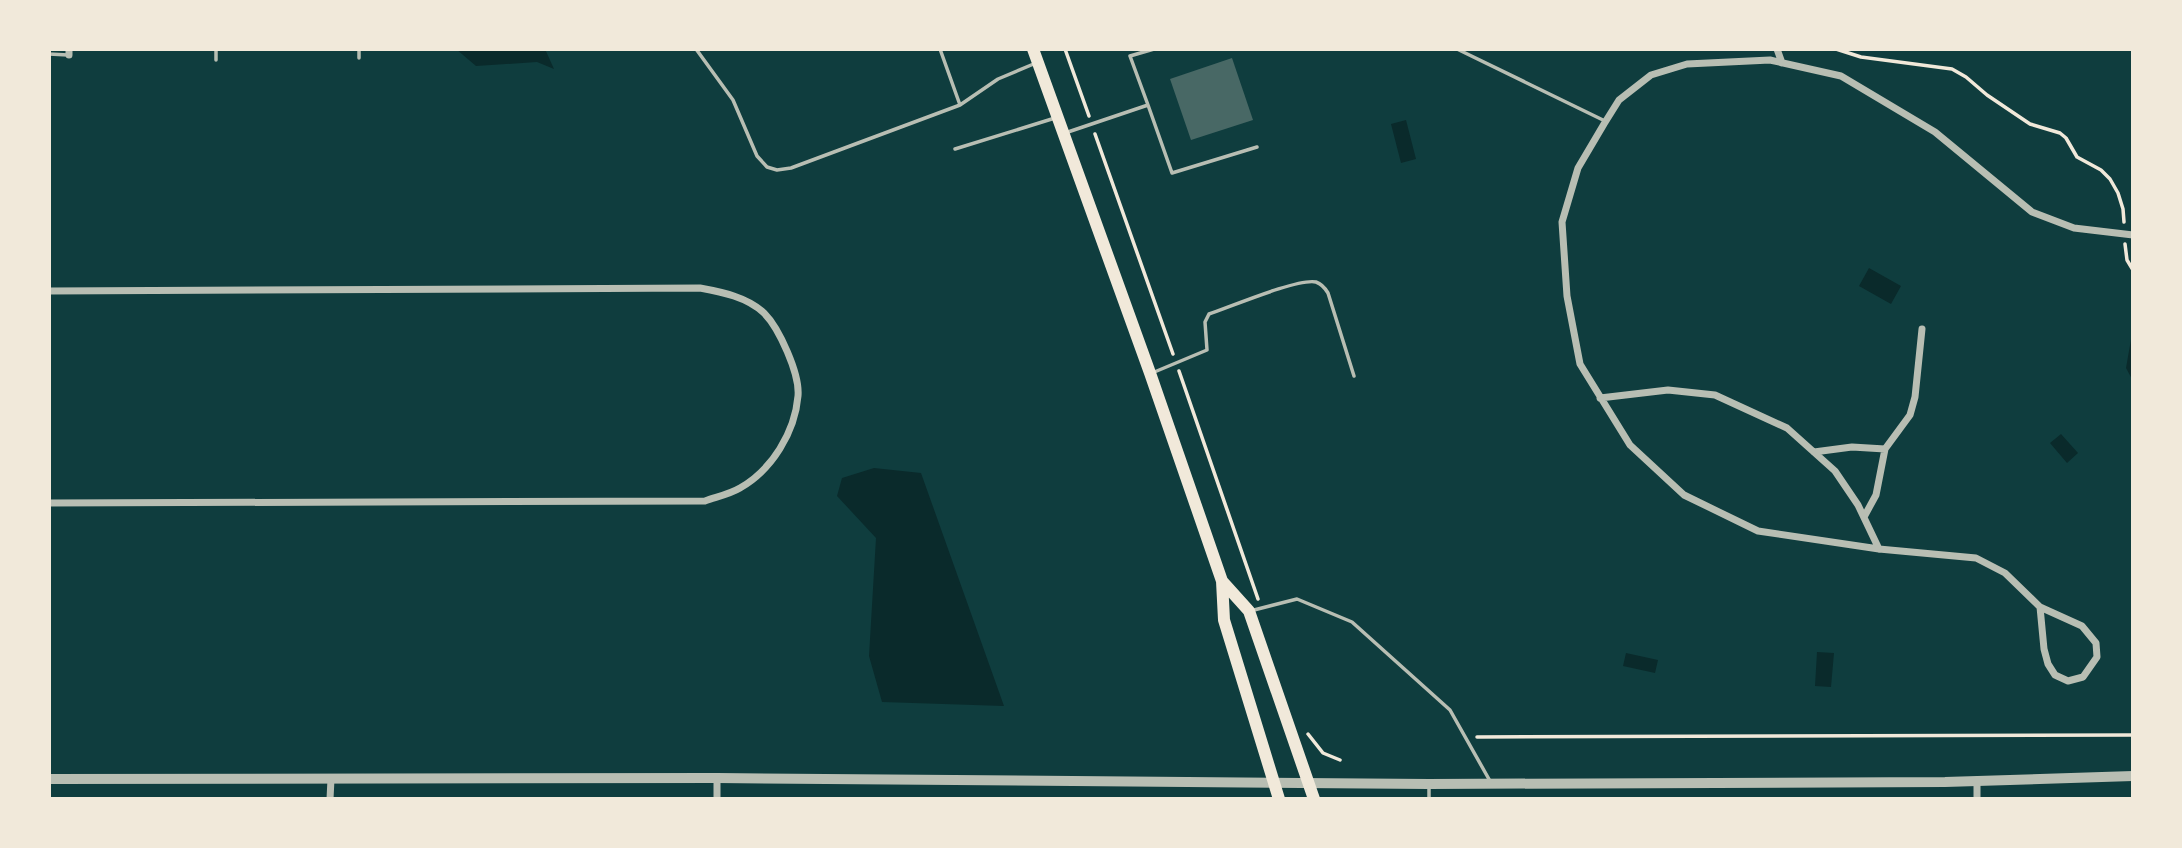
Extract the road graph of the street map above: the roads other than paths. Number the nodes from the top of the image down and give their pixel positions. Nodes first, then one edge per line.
1 (216, 49) edge
2 (359, 49) edge
3 (696, 49) edge
4 (940, 49) edge
5 (1033, 49) edge
6 (1154, 49) edge
7 (1457, 49) edge
8 (1777, 49) edge
9 (69, 52) edge
10 (49, 54) edge
11 (359, 58) dead end
12 (216, 60) dead end
13 (1038, 62) junction
14 (1782, 63) junction
15 (960, 104) junction
16 (1147, 105) junction
17 (1057, 118) junction
18 (1605, 121) junction
19 (1063, 134) junction
20 (1257, 147) dead end
21 (955, 149) dead end
22 (2129, 234) edge
23 (49, 291) edge
24 (1922, 330) dead end
25 (1150, 373) junction
26 (1354, 376) dead end
27 (1600, 398) junction
28 (1885, 449) junction
29 (1814, 452) junction
30 (49, 503) edge
31 (1864, 517) junction
32 (1879, 550) junction
33 (1222, 581) junction
34 (2040, 607) junction
35 (1255, 610) junction
36 (2133, 776) edge
37 (717, 778) junction
38 (49, 779) edge
39 (331, 779) junction
40 (1977, 780) junction
41 (1273, 782) junction
42 (1308, 782) junction
43 (1491, 783) junction
44 (1429, 784) junction
45 (330, 799) edge
46 (717, 799) edge
47 (1279, 799) edge
48 (1314, 799) edge
49 (1429, 799) edge
50 (1977, 799) edge

1 - 12 lane
2 - 11 lane
3 - 15 lane
4 - 15 lane
5 - 13 main road
6 - 16 lane
7 - 18 lane
8 - 14 street
9 - 10 lane
13 - 15 lane
13 - 17 main road
14 - 18 street
14 - 22 street
16 - 19 lane
16 - 20 lane
17 - 19 main road
17 - 21 lane
18 - 27 street
19 - 25 main road
23 - 30 street
24 - 28 street
25 - 26 lane
25 - 33 main road
27 - 29 street
27 - 32 street
28 - 29 street
28 - 31 street
29 - 31 street
31 - 32 street
32 - 34 street
33 - 35 main road
33 - 41 main road
34 - 34 street
35 - 42 main road
35 - 43 lane
36 - 40 street
37 - 39 street
37 - 41 street
37 - 46 street
38 - 39 street
39 - 45 street
40 - 43 street
40 - 50 street
41 - 42 street
41 - 47 main road
42 - 44 street
42 - 48 main road
43 - 44 street
44 - 49 lane

